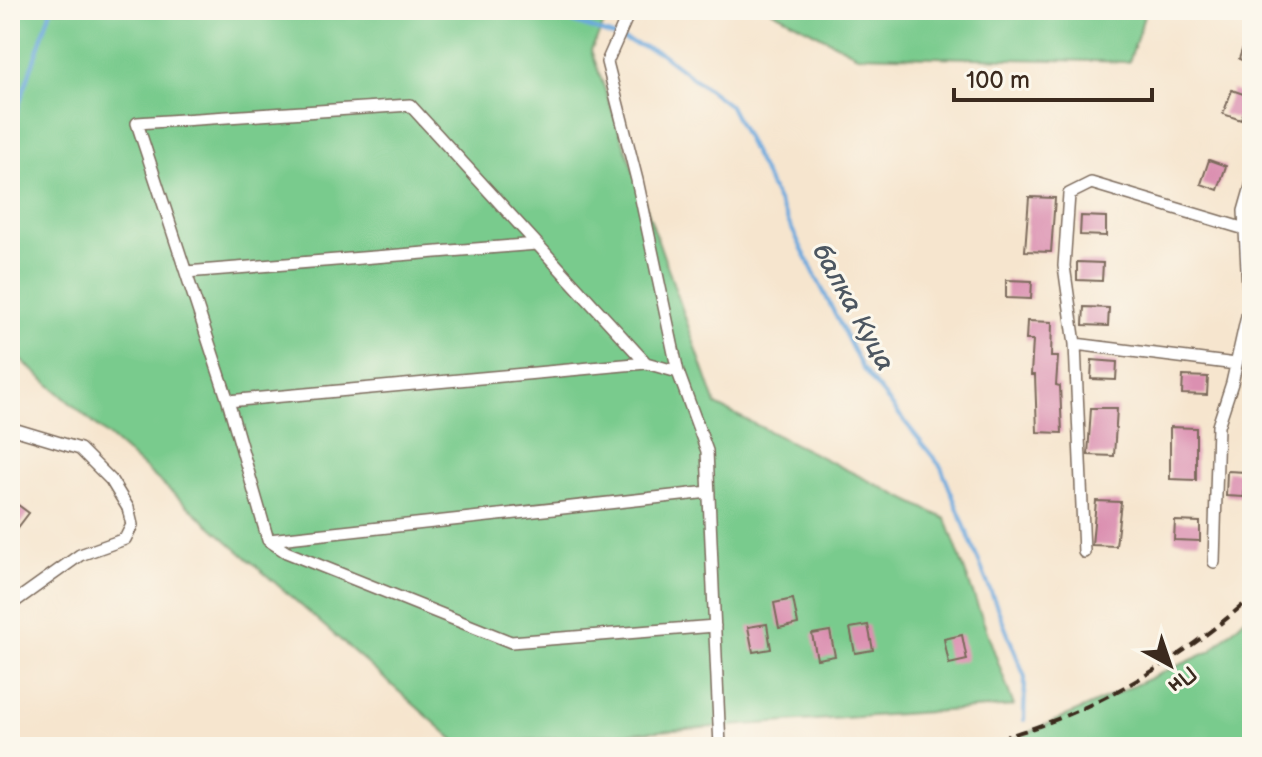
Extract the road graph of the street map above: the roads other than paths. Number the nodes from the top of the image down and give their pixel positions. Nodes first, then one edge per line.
1 (630, 10) edge
2 (1252, 183) edge
3 (1245, 229) junction
4 (537, 244) junction
5 (186, 272) junction
6 (1075, 344) junction
7 (646, 363) junction
8 (1236, 364) junction
9 (678, 372) junction
10 (228, 401) junction
11 (10, 428) edge
12 (709, 492) junction
13 (268, 540) junction
14 (1084, 552) dead end
15 (1214, 562) dead end
16 (10, 605) edge
17 (715, 626) junction
18 (720, 747) edge

1 - 9 street
2 - 3 street
3 - 6 street
3 - 8 street
4 - 5 street
4 - 5 street
4 - 7 street
5 - 10 street
6 - 8 street
6 - 14 street
7 - 9 street
7 - 10 street
8 - 15 street
9 - 12 street
10 - 13 street
11 - 16 street
12 - 13 street
12 - 17 street
13 - 17 street
17 - 18 street

